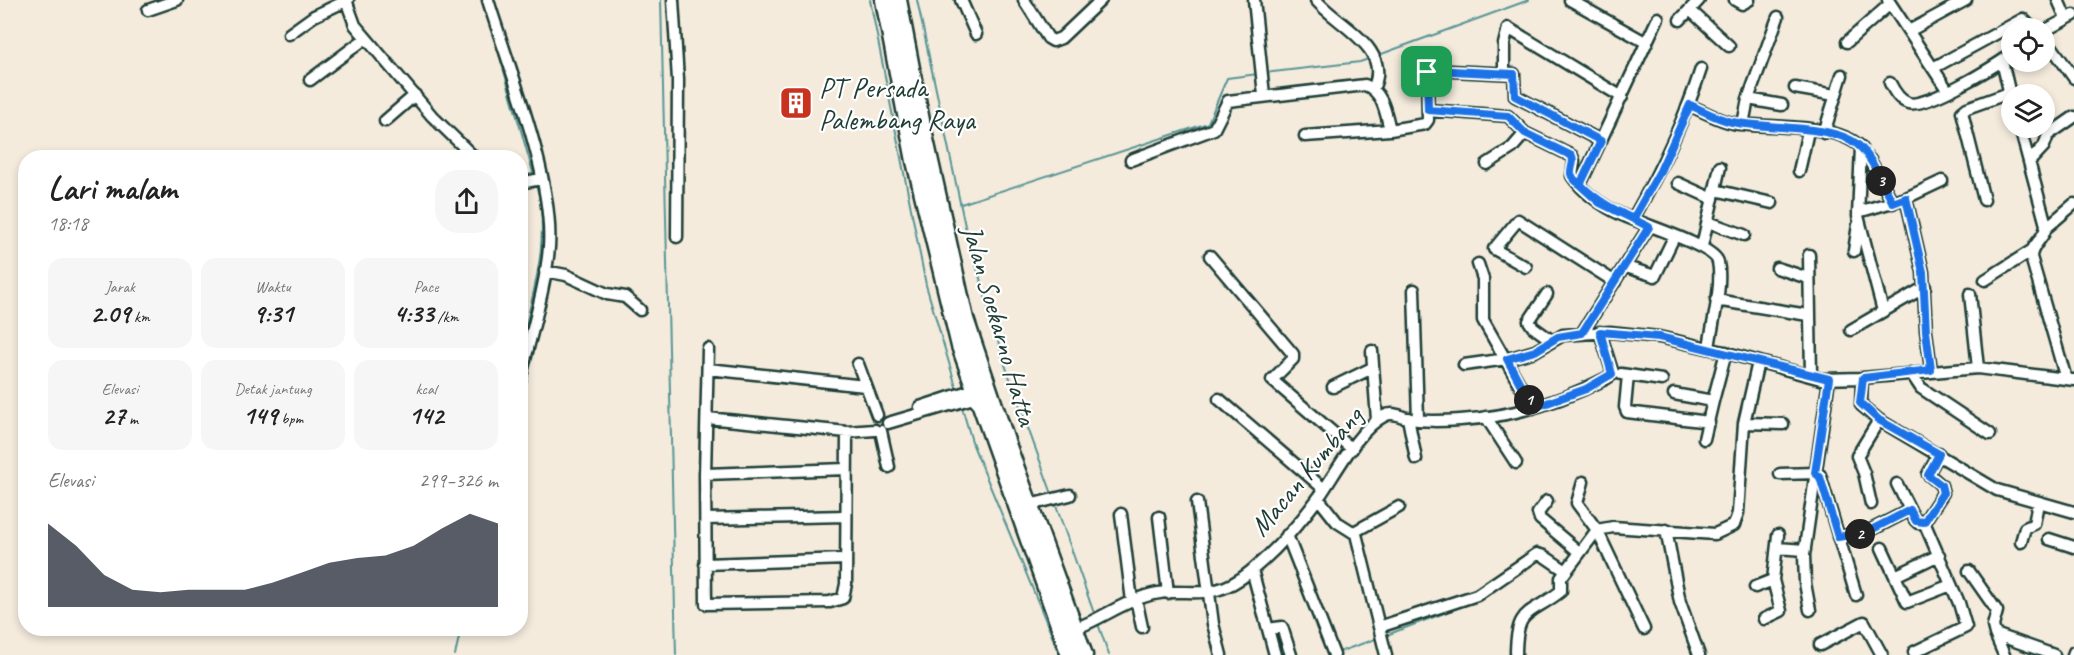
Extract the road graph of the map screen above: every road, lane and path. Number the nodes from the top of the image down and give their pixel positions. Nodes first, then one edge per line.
1 (177, 0) edge
2 (347, 0) edge
3 (488, 0) edge
4 (673, 0) edge
5 (884, 0) edge
6 (898, 0) edge
7 (961, 0) edge
8 (1024, 0) edge
9 (1254, 0) edge
10 (1316, 0) edge
11 (1570, 0) edge
12 (1699, 0) edge
13 (1735, 0) edge
14 (1749, 0) edge
15 (1966, 0) edge
16 (2058, 0) edge
17 (1096, 2) edge
18 (1889, 2) edge
19 (148, 10) dead end
20 (1690, 10) junction
21 (1778, 17) dead end
22 (2070, 17) edge
23 (1658, 18) dead end
24 (1680, 20) dead end
25 (2055, 25) edge
26 (1909, 31) junction
27 (2001, 31) edge
28 (289, 34) dead end
29 (976, 34) dead end
30 (366, 38) junction
31 (1847, 42) dead end
32 (1647, 43) junction
33 (1730, 46) dead end
34 (2055, 51) edge
35 (2001, 61) edge
36 (1934, 68) junction
37 (1701, 69) dead end
38 (1504, 73) junction
39 (1842, 75) dead end
40 (2074, 78) edge
41 (310, 80) dead end
42 (1890, 83) dead end
43 (1794, 88) dead end
44 (1373, 89) junction
45 (1948, 91) junction
46 (415, 95) junction
47 (1264, 95) junction
48 (1835, 95) junction
49 (1622, 97) junction
50 (1748, 99) junction
51 (2001, 99) edge
52 (1690, 105) junction
53 (1782, 105) dead end
54 (1428, 110) junction
55 (2074, 117) edge
56 (385, 122) dead end
57 (1743, 124) junction
58 (2055, 126) edge
59 (1390, 130) junction
60 (1808, 130) junction
61 (1525, 133) junction
62 (1824, 133) junction
63 (1305, 136) dead end
64 (2023, 138) edge
65 (2044, 138) edge
66 (1601, 141) junction
67 (466, 150) edge
68 (1863, 153) junction
69 (1131, 160) dead end
70 (2029, 162) junction
71 (1487, 164) dead end
72 (1720, 167) dead end
73 (1798, 171) dead end
74 (539, 180) junction
75 (1942, 181) dead end
76 (528, 182) edge
77 (1577, 182) junction
78 (1678, 183) dead end
79 (1714, 195) junction
80 (1906, 198) junction
81 (1984, 200) dead end
82 (1773, 203) dead end
83 (1893, 203) junction
84 (2074, 204) edge
85 (1859, 217) junction
86 (1633, 219) junction
87 (1708, 222) junction
88 (1649, 227) junction
89 (2046, 228) junction
90 (1744, 235) dead end
91 (677, 237) dead end
92 (1674, 237) junction
93 (1702, 246) junction
94 (1854, 251) dead end
95 (2031, 251) junction
96 (1809, 255) dead end
97 (1210, 256) dead end
98 (1478, 264) dead end
99 (1526, 267) dead end
100 (1626, 267) junction
101 (946, 268) junction
102 (1777, 268) dead end
103 (545, 271) junction
104 (1808, 278) junction
105 (1985, 280) dead end
106 (1615, 282) junction
107 (1925, 287) junction
108 (1413, 290) dead end
109 (1547, 294) dead end
110 (1970, 294) dead end
111 (1716, 300) junction
112 (640, 310) dead end
113 (1882, 311) junction
114 (1808, 315) junction
115 (1851, 330) dead end
116 (1600, 332) junction
117 (1582, 333) junction
118 (1551, 340) junction
119 (528, 346) edge
120 (1709, 348) junction
121 (708, 349) dead end
122 (1372, 351) dead end
123 (1726, 352) junction
124 (1507, 359) junction
125 (1758, 362) junction
126 (858, 364) dead end
127 (1464, 365) dead end
128 (1372, 368) junction
129 (1978, 368) junction
130 (708, 369) junction
131 (1931, 370) junction
132 (1911, 373) junction
133 (1612, 374) junction
134 (1628, 375) junction
135 (1810, 376) junction
136 (1863, 378) junction
137 (1829, 379) junction
138 (1662, 380) dead end
139 (2070, 380) edge
140 (865, 386) junction
141 (1333, 387) dead end
142 (1674, 394) dead end
143 (972, 395) junction
144 (1219, 399) dead end
145 (1713, 401) junction
146 (1533, 408) junction
147 (1486, 417) junction
148 (707, 418) junction
149 (1413, 419) junction
150 (1377, 420) junction
151 (1879, 420) junction
152 (1709, 422) junction
153 (881, 423) junction
154 (1744, 423) junction
155 (1783, 424) dead end
156 (847, 432) junction
157 (1990, 434) dead end
158 (1704, 439) dead end
159 (1352, 448) junction
160 (1939, 454) junction
161 (1416, 459) dead end
162 (1516, 463) dead end
163 (889, 467) dead end
164 (846, 469) junction
165 (1815, 473) junction
166 (705, 474) junction
167 (1780, 474) dead end
168 (1583, 482) dead end
169 (1897, 484) dead end
170 (1321, 494) junction
171 (1070, 495) dead end
172 (1547, 501) dead end
173 (1197, 502) dead end
174 (2038, 503) junction
175 (1871, 504) dead end
176 (1029, 505) junction
177 (1399, 507) dead end
178 (1910, 510) junction
179 (2074, 513) edge
180 (1121, 514) dead end
181 (846, 516) junction
182 (1159, 517) dead end
183 (706, 519) junction
184 (1924, 522) junction
185 (1597, 530) junction
186 (1666, 530) junction
187 (1354, 532) junction
188 (1287, 535) junction
189 (1778, 535) dead end
190 (1838, 537) junction
191 (2049, 539) dead end
192 (2021, 542) dead end
193 (2074, 547) edge
194 (1777, 548) junction
195 (1882, 548) dead end
196 (1805, 550) junction
197 (1580, 552) junction
198 (2074, 552) edge
199 (1939, 555) junction
200 (846, 560) junction
201 (705, 564) junction
202 (1252, 570) junction
203 (1566, 571) junction
204 (1969, 571) dead end
205 (1895, 576) junction
206 (1773, 580) junction
207 (1951, 585) junction
208 (1755, 587) dead end
209 (1168, 593) junction
210 (1209, 593) junction
211 (1856, 595) dead end
212 (1134, 600) junction
213 (1810, 610) dead end
214 (1764, 619) dead end
215 (1142, 627) dead end
216 (1074, 629) junction
217 (1268, 629) junction
218 (1644, 629) dead end
219 (1380, 632) junction
220 (1995, 634) junction
221 (1820, 645) dead end
222 (1930, 650) edge
223 (1333, 652) edge
224 (1914, 652) dead end
225 (1070, 655) edge
226 (1084, 655) edge
227 (1221, 655) edge
228 (1275, 655) edge
229 (1291, 655) edge
230 (1386, 655) edge
231 (1516, 655) edge
232 (1699, 655) edge
233 (1882, 655) edge
234 (2004, 655) edge
235 (2054, 655) edge

1 - 19 street
2 - 28 street
2 - 30 street
3 - 74 street
4 - 91 street
5 - 101 highway, Jalan Soekarno Hatta
6 - 101 highway, Jalan Soekarno Hatta
7 - 29 street
8 - 17 street
9 - 47 street
10 - 44 street
11 - 32 street
12 - 20 street
13 - 14 street
15 - 26 street
16 - 22 street
18 - 26 street
18 - 31 street
20 - 24 street
20 - 33 street
21 - 50 street
22 - 25 street
23 - 32 street
26 - 36 street
27 - 36 street
30 - 41 street
30 - 46 street
32 - 49 street
34 - 40 street
35 - 45 street
36 - 45 street
37 - 52 street
38 - 49 street
38 - 54 street
38 - 66 street
39 - 48 street
42 - 45 street
43 - 48 street
44 - 47 street
44 - 59 street
46 - 56 street
46 - 67 street
47 - 69 street
48 - 62 street
49 - 66 street
50 - 53 street
50 - 57 street
51 - 81 street
52 - 57 street
52 - 86 street
54 - 59 street
54 - 61 street
55 - 58 street
57 - 60 street
59 - 63 street
60 - 62 street
60 - 73 street
61 - 71 street
61 - 77 street
62 - 68 street
64 - 70 street
65 - 70 street
66 - 77 street
68 - 83 street
68 - 85 street
70 - 89 street
72 - 79 street
74 - 76 street
74 - 103 street
75 - 80 street
77 - 86 street
78 - 79 street
79 - 82 street
79 - 87 street
80 - 83 street
80 - 107 street
83 - 85 street
84 - 89 street
85 - 94 street
85 - 113 street
86 - 88 street
87 - 90 street
87 - 93 street
88 - 92 street
88 - 100 street
89 - 95 street
92 - 93 street
92 - 100 street
93 - 111 street
95 - 105 street
95 - 139 street
96 - 104 street
97 - 159 street
98 - 124 street
99 - 106 street
100 - 106 street
101 - 143 highway, Jalan Soekarno Hatta
101 - 176 highway, Jalan Soekarno Hatta
102 - 104 street
103 - 112 street
103 - 119 street
104 - 114 street
106 - 117 street
107 - 113 street
107 - 131 street
108 - 149 street
109 - 118 street
110 - 129 street
111 - 114 street
111 - 120 street
113 - 115 street
114 - 135 street
116 - 117 street
116 - 120 street
116 - 133 street
117 - 118 street
118 - 124 street
120 - 123 street
121 - 130 street
122 - 128 street
123 - 125 street
123 - 145 street
124 - 127 street
124 - 146 street
125 - 135 street
125 - 154 street
126 - 140 street
128 - 141 street
128 - 150 street
129 - 131 street
129 - 139 street
130 - 140 street
130 - 148 street
131 - 132 street
132 - 136 street
132 - 157 street
133 - 134 street
133 - 146 street, Macan Kumbang
134 - 138 street
134 - 152 street
135 - 137 street
136 - 137 street
136 - 151 street
137 - 165 street
140 - 153 street
142 - 145 street
143 - 153 street
143 - 225 highway, Jalan Soekarno Hatta
144 - 170 street
145 - 152 street
146 - 147 street, Macan Kumbang
147 - 149 street, Macan Kumbang
147 - 162 street
148 - 156 street
148 - 166 street
149 - 150 street, Macan Kumbang
149 - 161 street
150 - 159 street, Macan Kumbang
151 - 160 street
151 - 175 street
152 - 158 street
153 - 156 street
153 - 163 street
154 - 155 street
154 - 186 street
156 - 164 street
159 - 170 street, Macan Kumbang
160 - 174 street
160 - 184 street
164 - 166 street
164 - 181 street
165 - 167 street
165 - 190 street
165 - 196 street
166 - 183 street
168 - 185 street
169 - 178 street
170 - 187 street
170 - 188 street, Macan Kumbang
171 - 176 street
172 - 197 street
173 - 210 street
174 - 179 street
174 - 192 street
176 - 216 highway, Jalan Soekarno Hatta
177 - 187 street
178 - 184 street
178 - 190 street
180 - 212 street
181 - 183 street
181 - 200 street
182 - 209 street
183 - 201 street
184 - 199 street
185 - 186 street
185 - 197 street
185 - 218 street
186 - 232 street
187 - 219 street
188 - 202 street, Macan Kumbang
188 - 223 street
189 - 194 street
190 - 211 street
191 - 193 street
193 - 198 street
194 - 196 street
194 - 206 street
195 - 205 street
196 - 213 street
197 - 203 street
199 - 205 street
199 - 207 street
200 - 201 street
200 - 201 street
202 - 210 street, Macan Kumbang
202 - 217 street
203 - 219 street
203 - 231 street
204 - 220 street
205 - 207 street
206 - 208 street
206 - 214 street
207 - 222 street
209 - 210 street, Macan Kumbang
209 - 212 street, Macan Kumbang
210 - 227 street
212 - 215 street
212 - 216 street, Macan Kumbang
216 - 226 highway, Jalan Soekarno Hatta
217 - 228 street
217 - 229 street
219 - 230 street
220 - 234 street
220 - 235 street
221 - 233 street
222 - 224 street

